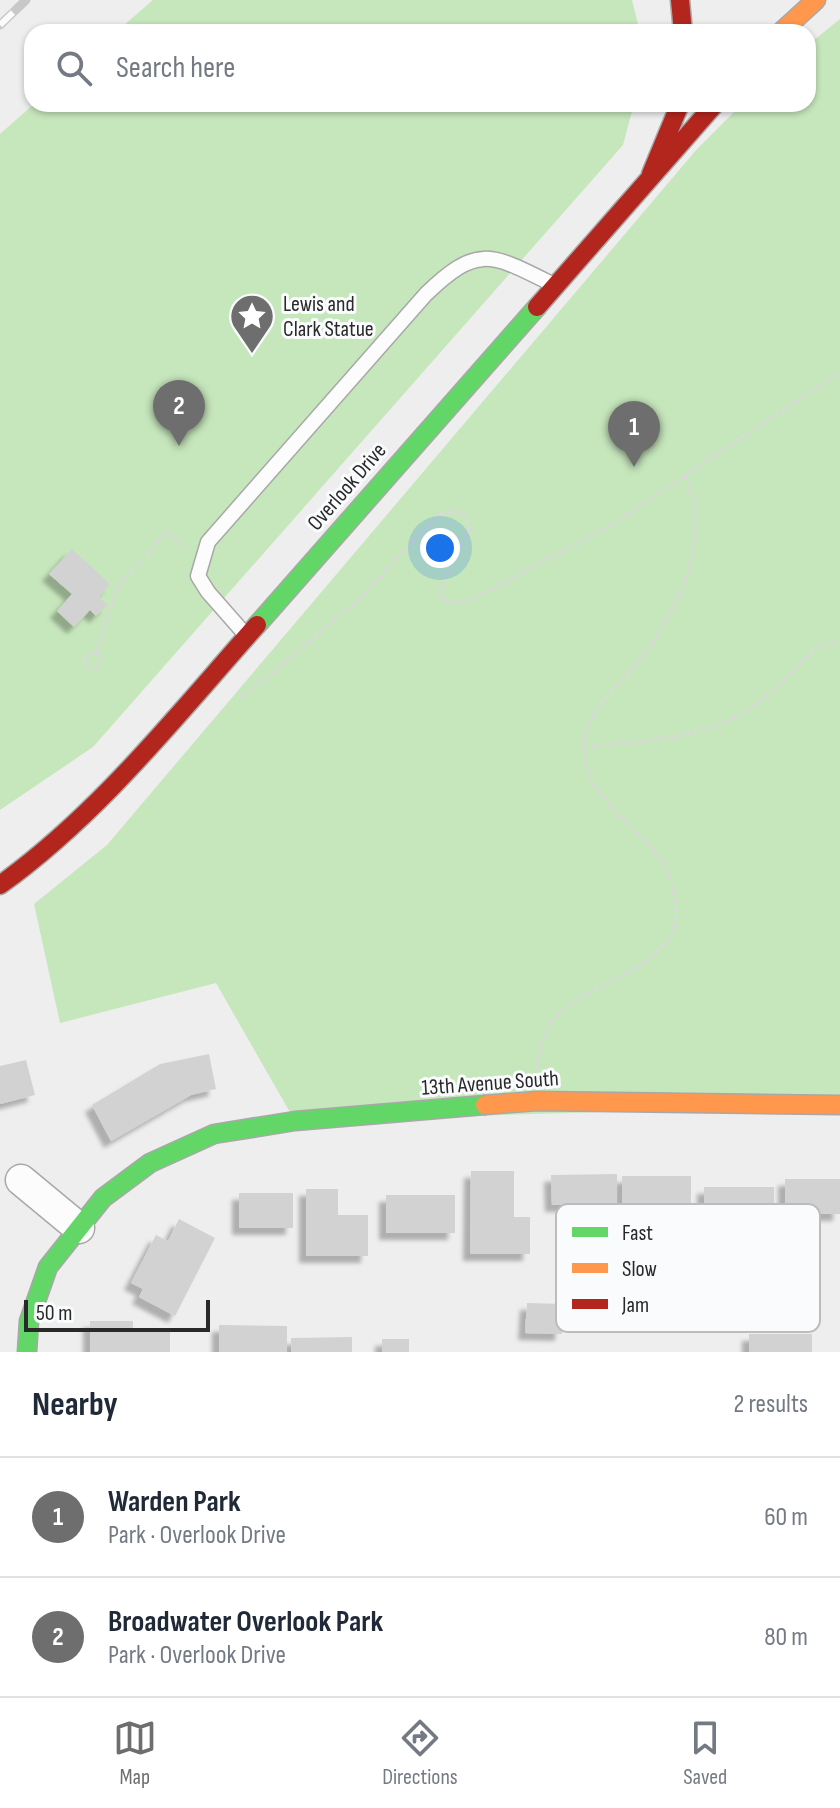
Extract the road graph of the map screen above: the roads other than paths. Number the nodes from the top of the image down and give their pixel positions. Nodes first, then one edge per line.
1 (680, 0) edge
2 (816, 0) edge
3 (682, 24) edge
4 (790, 24) edge
5 (677, 112) edge
6 (708, 112) edge
7 (651, 174) junction
8 (554, 285) junction
9 (247, 636) junction
10 (0, 885) edge
11 (840, 1105) edge
12 (21, 1180) dead end
13 (79, 1228) junction
14 (27, 1352) edge

1 - 3 main road
2 - 4 main road
5 - 7 main road
6 - 7 main road, Overlook Drive
7 - 8 main road, Overlook Drive
8 - 9 main road, Overlook Drive
8 - 9 lane
9 - 10 main road, Overlook Drive
11 - 13 main road, 13th Avenue South
12 - 13 street
13 - 14 main road, 13th Avenue South

